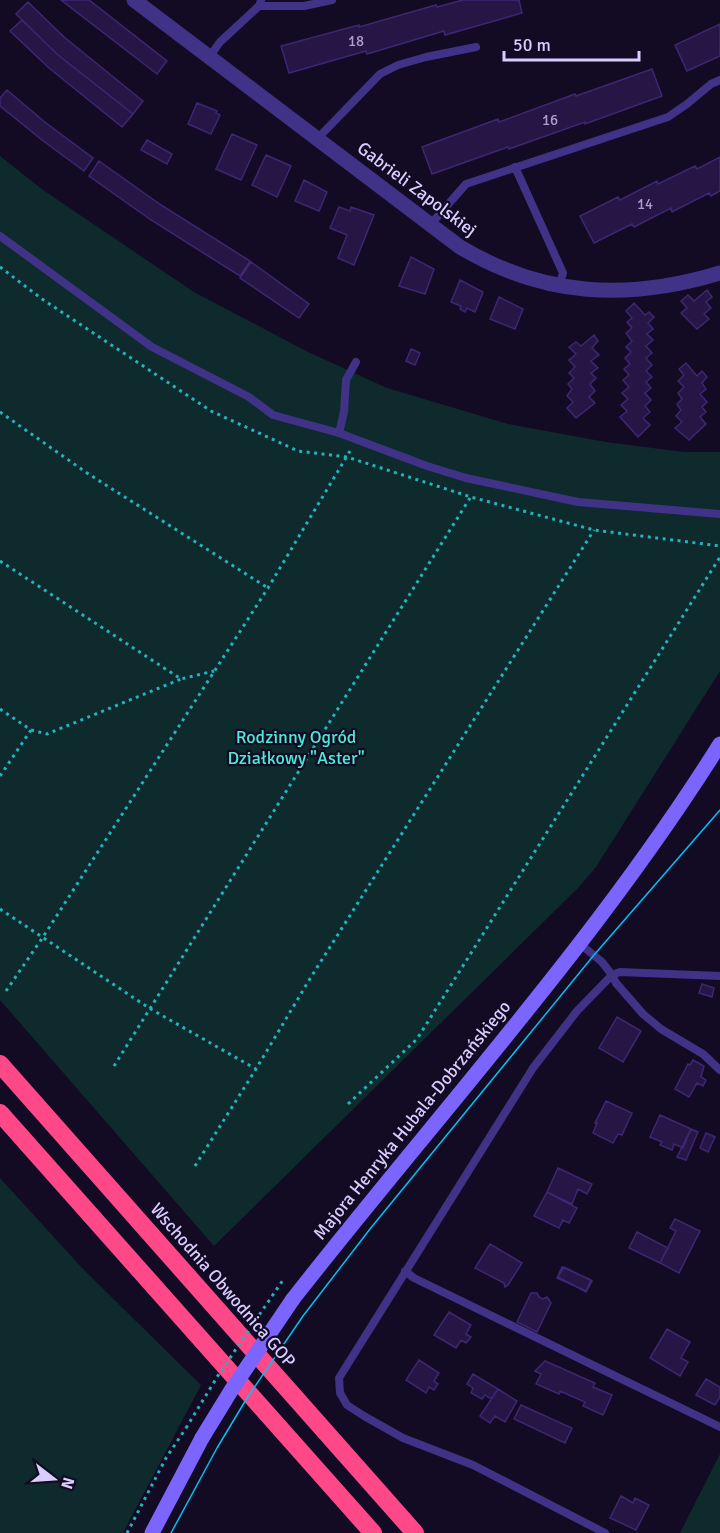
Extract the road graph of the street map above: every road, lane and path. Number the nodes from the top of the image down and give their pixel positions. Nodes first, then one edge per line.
1 (134, 0) edge
2 (332, 0) edge
3 (260, 3) edge
4 (476, 47) dead end
5 (210, 56) junction
6 (720, 80) edge
7 (318, 138) junction
8 (515, 167) junction
9 (430, 225) junction
10 (0, 236) edge
11 (720, 273) edge
12 (559, 286) junction
13 (356, 362) dead end
14 (0, 412) edge
15 (339, 434) junction
16 (355, 439) junction
17 (471, 497) dead end
18 (720, 514) edge
19 (594, 530) dead end
20 (720, 557) edge
21 (0, 561) edge
22 (268, 588) junction
23 (215, 670) junction
24 (181, 679) junction
25 (0, 709) edge
26 (31, 730) junction
27 (720, 744) edge
28 (0, 776) edge
29 (0, 909) edge
30 (43, 937) junction
31 (580, 944) junction
32 (612, 975) junction
33 (720, 976) edge
34 (6, 991) dead end
35 (149, 1008) junction
36 (0, 1064) edge
37 (114, 1066) dead end
38 (256, 1069) junction
39 (720, 1070) edge
40 (348, 1104) dead end
41 (0, 1113) edge
42 (195, 1166) dead end
43 (405, 1271) junction
44 (283, 1280) dead end
45 (720, 1427) edge
46 (127, 1533) edge
47 (152, 1533) edge
48 (373, 1533) edge
49 (415, 1533) edge
50 (605, 1533) edge

1 - 5 street, Gabrieli Zapolskiej
2 - 3 lane
3 - 5 lane
4 - 7 lane
5 - 7 street, Gabrieli Zapolskiej
6 - 8 lane
7 - 9 street, Gabrieli Zapolskiej
8 - 9 lane
8 - 12 lane
9 - 12 street, Gabrieli Zapolskiej
10 - 15 lane
11 - 12 street, Gabrieli Zapolskiej
13 - 15 lane
14 - 22 path
15 - 16 lane
16 - 18 lane
16 - 22 path
17 - 35 path
19 - 38 path
20 - 40 path
21 - 24 path
22 - 23 path
23 - 24 path
23 - 30 path
24 - 26 path
25 - 26 path
26 - 28 path
27 - 31 street, Majora Henryka Hubala-Dobrzańskiego
29 - 30 path
30 - 34 path
30 - 35 path
31 - 32 lane
31 - 47 street, Majora Henryka Hubala-Dobrzańskiego, bridge
32 - 33 lane
32 - 39 lane
32 - 43 lane
35 - 37 path
35 - 38 path
36 - 49 highway, Wschodnia Obwodnica GOP
38 - 42 path
41 - 48 highway
43 - 45 lane
43 - 50 lane
44 - 46 path, bridge

